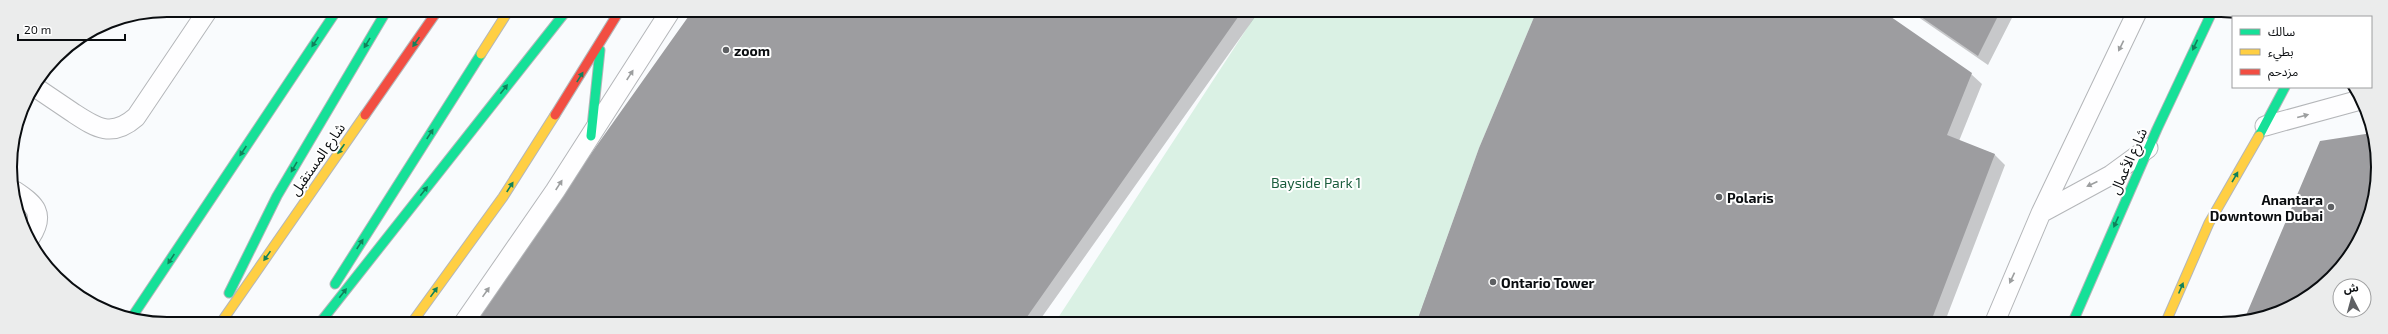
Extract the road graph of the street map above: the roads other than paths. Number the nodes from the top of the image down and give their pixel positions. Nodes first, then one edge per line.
1 (203, 17) edge
2 (331, 17) edge
3 (384, 17) edge
4 (433, 17) edge
5 (505, 17) edge
6 (561, 17) edge
7 (616, 17) edge
8 (667, 17) edge
9 (2135, 17) edge
10 (2210, 17) edge
11 (601, 43) junction
12 (2284, 88) edge
13 (39, 89) edge
14 (2356, 101) edge
15 (2265, 126) junction
16 (591, 136) junction
17 (2148, 148) junction
18 (20, 195) edge
19 (2041, 213) junction
20 (33, 234) edge
21 (331, 290) dead end
22 (322, 304) dead end
23 (134, 313) edge
24 (219, 317) edge
25 (225, 317) edge
26 (314, 317) edge
27 (325, 317) edge
28 (416, 317) edge
29 (468, 317) edge
30 (1997, 317) edge
31 (2075, 317) edge
32 (2168, 317) edge

1 - 13 lane
2 -> 23 main road
3 -> 24 main road
4 -> 25 main road, شارع المستقبل
21 -> 5 main road
27 -> 6 main road
7 - 11 main road
16 -> 8 lane
9 -> 19 lane
10 -> 17 main road, شارع الأعمال
11 - 16 main road
28 -> 11 main road
12 - 15 main road
15 -> 14 lane
32 -> 15 main road
29 -> 16 lane
17 -> 19 lane
17 -> 31 main road, شارع الأعمال
18 - 20 lane
19 -> 30 lane
22 - 26 main road

